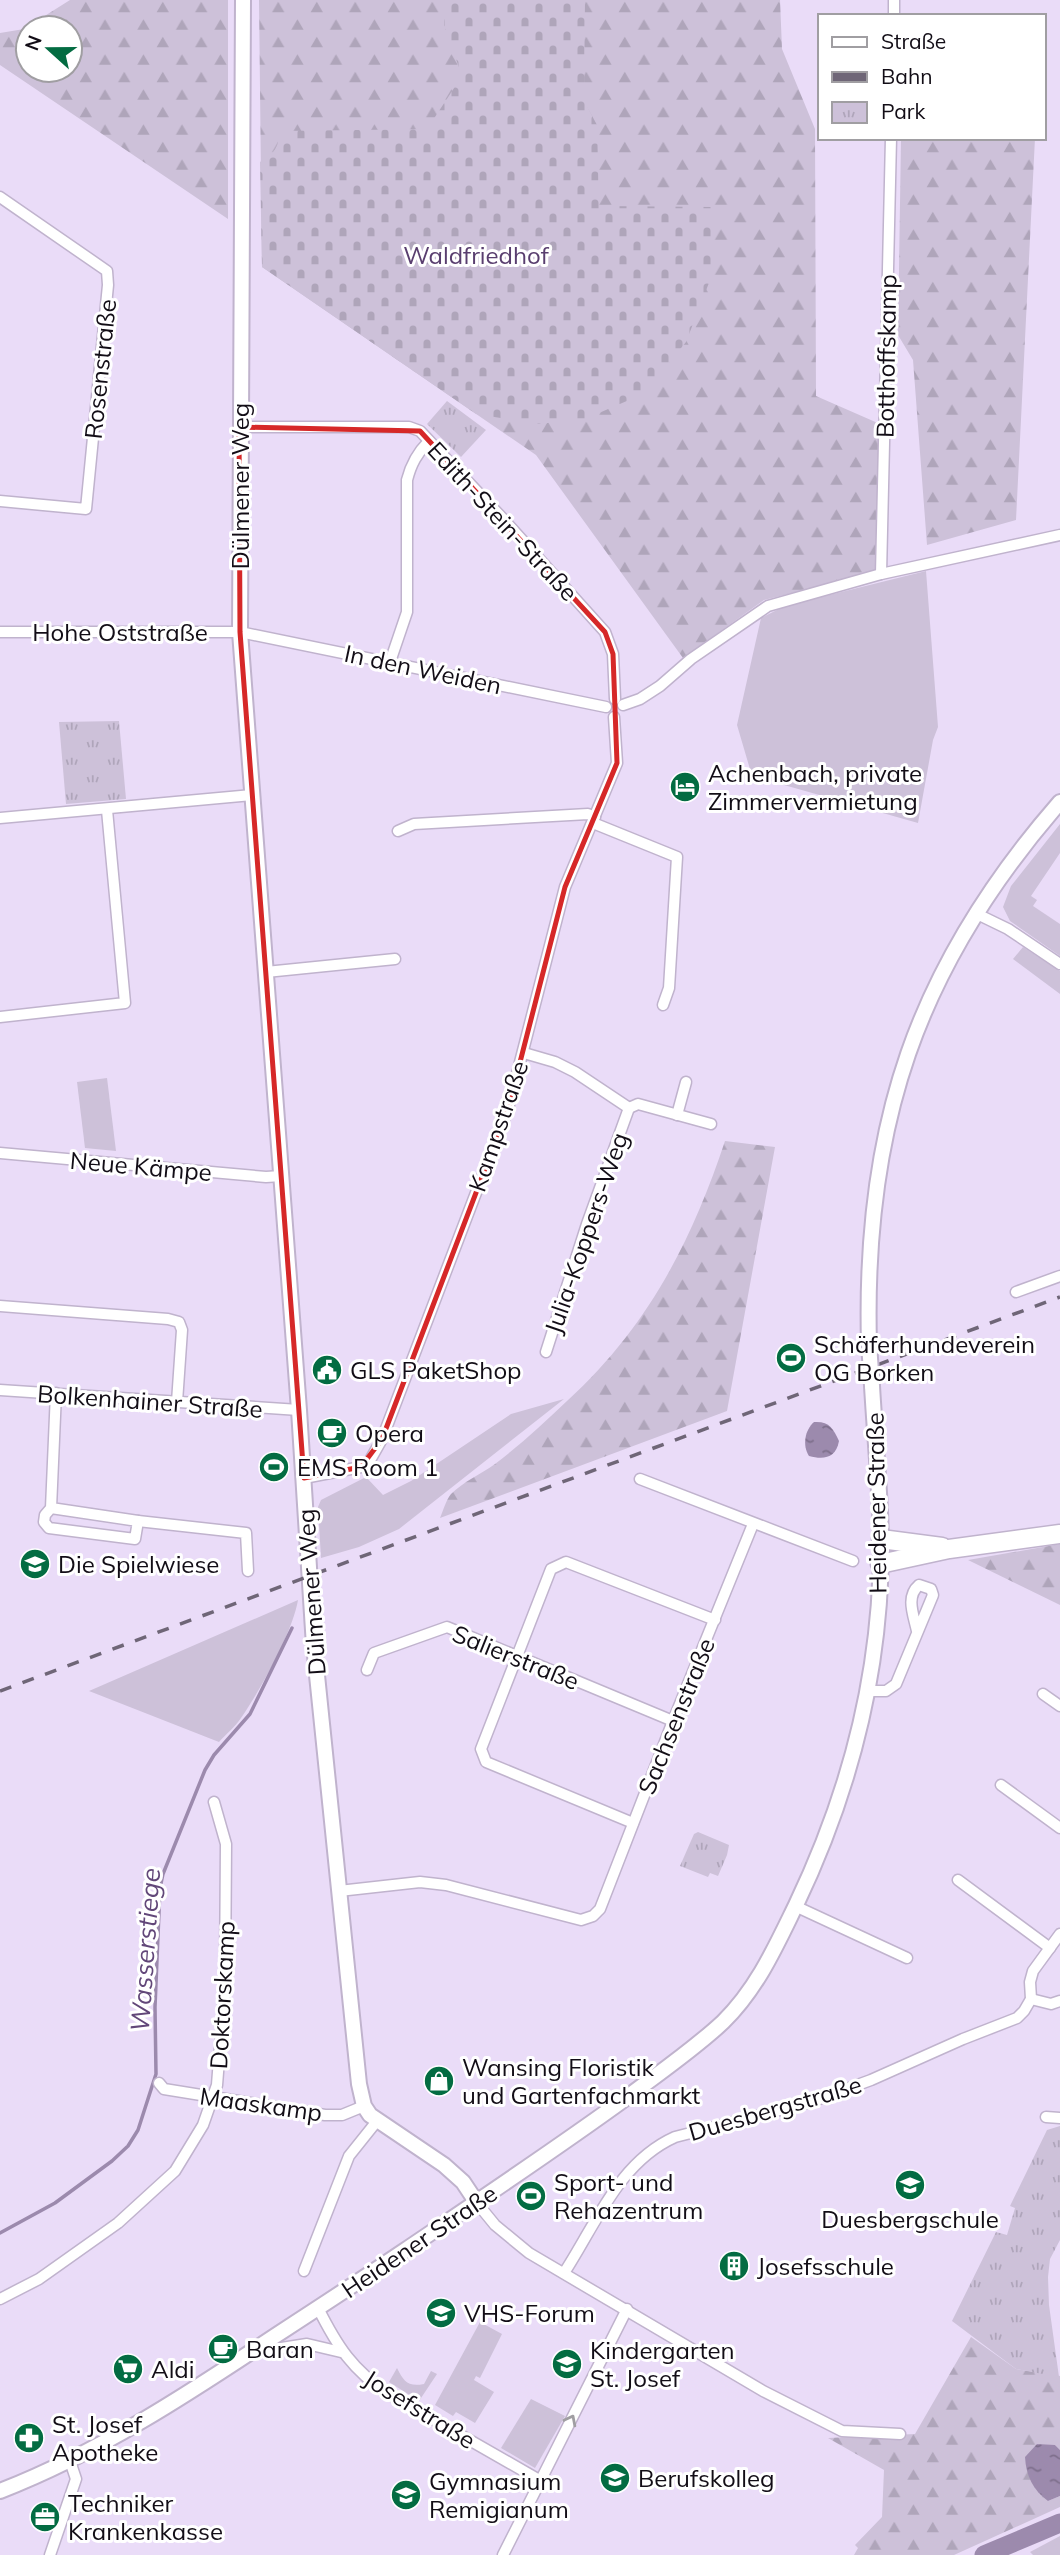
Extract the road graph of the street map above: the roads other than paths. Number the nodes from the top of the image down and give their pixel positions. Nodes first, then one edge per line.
1 (243, 0) edge
2 (891, 140) edge
3 (0, 197) edge
4 (239, 427) junction
5 (429, 441) junction
6 (0, 501) edge
7 (1060, 535) edge
8 (881, 574) junction
9 (0, 632) edge
10 (240, 632) junction
11 (390, 663) junction
12 (619, 702) junction
13 (606, 707) junction
14 (614, 717) junction
15 (253, 795) junction
16 (1060, 802) edge
17 (107, 810) junction
18 (0, 818) edge
19 (594, 820) junction
20 (398, 831) dead end
21 (975, 914) junction
22 (395, 959) dead end
23 (1060, 964) edge
24 (266, 972) junction
25 (663, 1005) dead end
26 (0, 1017) edge
27 (524, 1053) junction
28 (686, 1082) dead end
29 (629, 1108) junction
30 (677, 1115) junction
31 (711, 1124) dead end
32 (0, 1153) edge
33 (281, 1176) junction
34 (1060, 1276) edge
35 (1016, 1292) dead end
36 (0, 1306) edge
37 (546, 1352) dead end
38 (0, 1390) edge
39 (56, 1393) junction
40 (177, 1402) junction
41 (299, 1410) junction
42 (304, 1478) junction
43 (640, 1479) dead end
44 (51, 1508) junction
45 (138, 1521) junction
46 (753, 1524) junction
47 (1060, 1534) edge
48 (881, 1539) junction
49 (949, 1549) junction
50 (853, 1561) dead end
51 (880, 1564) junction
52 (248, 1571) dead end
53 (715, 1620) junction
54 (917, 1631) dead end
55 (517, 1657) junction
56 (367, 1670) dead end
57 (868, 1691) junction
58 (1043, 1694) dead end
59 (1060, 1706) edge
60 (673, 1721) junction
61 (1001, 1785) dead end
62 (214, 1802) dead end
63 (633, 1823) junction
64 (1060, 1828) edge
65 (958, 1880) dead end
66 (339, 1891) junction
67 (795, 1906) junction
68 (1060, 1934) edge
69 (1050, 1948) junction
70 (907, 1958) dead end
71 (1031, 1999) junction
72 (1060, 2001) edge
73 (159, 2084) dead end
74 (213, 2097) junction
75 (364, 2106) junction
76 (1046, 2118) dead end
77 (1060, 2118) edge
78 (377, 2122) junction
79 (477, 2203) junction
80 (304, 2271) dead end
81 (564, 2273) junction
82 (0, 2299) edge
83 (318, 2308) junction
84 (627, 2309) junction
85 (341, 2351) junction
86 (251, 2353) junction
87 (900, 2434) dead end
88 (70, 2461) junction
89 (541, 2481) junction
90 (0, 2491) edge
91 (50, 2555) edge
92 (503, 2555) edge

1 - 4 street, Dülmener Weg
2 - 8 street, Botthoffskamp
3 - 6 street, Rosenstraße
4 - 5 street, Edith-Stein-Straße
4 - 10 street, Dülmener Weg
5 - 11 street
5 - 12 street, Edith-Stein-Straße
7 - 8 street
8 - 12 street
9 - 10 street, Hohe Oststraße
10 - 11 street, In den Weiden
10 - 15 street, Dülmener Weg
11 - 13 street, In den Weiden
12 - 13 street
12 - 14 street
13 - 14 street
14 - 19 street, Kampstraße
15 - 17 street
15 - 24 street, Dülmener Weg
16 - 21 street, Heidener Straße
17 - 18 street
17 - 26 street
19 - 20 street
19 - 25 street
19 - 27 street, Kampstraße
21 - 23 street
21 - 48 street, Heidener Straße, bridge
22 - 24 street
24 - 33 street, Dülmener Weg
27 - 29 street, Julia-Koppers-Weg
27 - 42 street, Kampstraße
28 - 30 street
29 - 30 street
29 - 37 street, Julia-Koppers-Weg
30 - 31 street
32 - 33 street, Neue Kämpe
33 - 41 street, Dülmener Weg
34 - 35 street
36 - 40 street
38 - 39 street, Bolkenhainer Straße
39 - 40 street, Bolkenhainer Straße
39 - 44 street
40 - 41 street, Bolkenhainer Straße
41 - 42 street, Dülmener Weg
42 - 66 street, Dülmener Weg
43 - 46 street
44 - 45 street
44 - 45 street
45 - 52 street
46 - 50 street
46 - 53 street, Sachsenstraße
47 - 49 highway
48 - 49 highway
48 - 51 street, Heidener Straße
49 - 51 highway
51 - 57 street, Heidener Straße
53 - 55 street
53 - 60 street, Sachsenstraße
54 - 57 street
55 - 56 street, Salierstraße
55 - 60 street, Salierstraße
55 - 63 street
57 - 67 street, Heidener Straße
58 - 59 street
60 - 63 street, Sachsenstraße
61 - 64 street
62 - 74 street, Doktorskamp
63 - 66 street, Sachsenstraße
65 - 69 street
66 - 75 street, Dülmener Weg
67 - 70 street
67 - 79 street, Heidener Straße
68 - 69 street
69 - 71 street
71 - 72 street
71 - 81 street, Duesbergstraße
73 - 74 street, Maaskamp
74 - 75 street, Maaskamp
74 - 82 street, Doktorskamp
75 - 78 street, Dülmener Weg
76 - 77 street
78 - 79 street, Dülmener Weg
78 - 80 street
79 - 81 street
79 - 83 street, Heidener Straße
81 - 84 street
83 - 85 street, Josefstraße
83 - 86 street, Heidener Straße
84 - 87 street
89 -> 84 street
85 - 86 street, Josefstraße
85 - 89 street, Josefstraße
86 - 88 street, Heidener Straße
88 - 90 street, Heidener Straße
88 - 91 street
89 - 92 street

